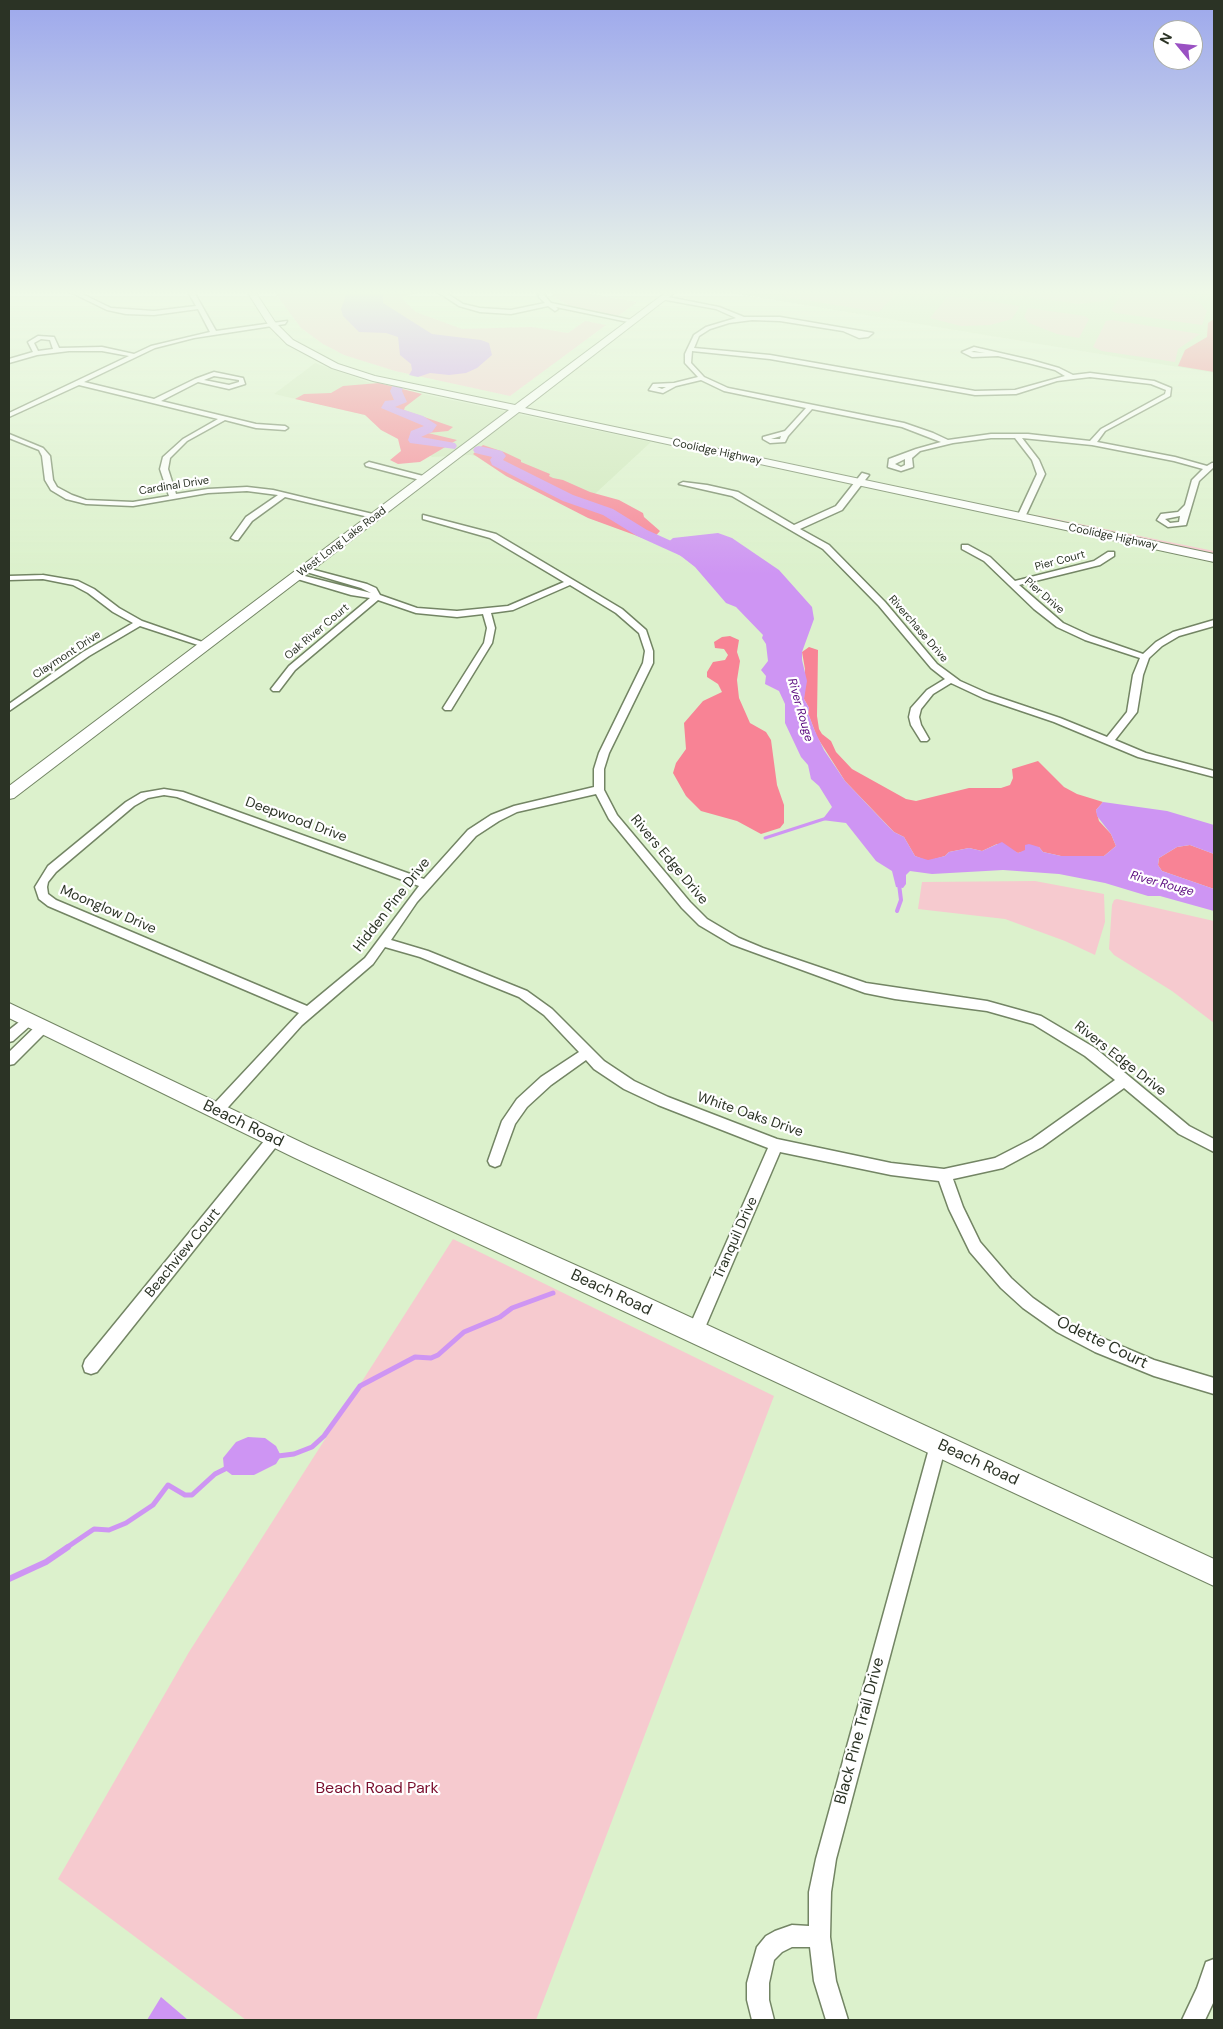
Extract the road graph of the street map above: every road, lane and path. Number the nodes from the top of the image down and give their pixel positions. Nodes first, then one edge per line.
1 (71, 385) edge
2 (87, 385) edge
3 (188, 385) edge
4 (218, 385) edge
5 (238, 385) edge
6 (402, 385) edge
7 (420, 385) edge
8 (550, 385) edge
9 (714, 385) edge
10 (928, 385) edge
11 (1041, 385) edge
12 (1160, 385) edge
13 (427, 387) junction
14 (156, 401) junction
15 (526, 403) junction
16 (810, 407) junction
17 (516, 410) junction
18 (9, 415) edge
19 (224, 418) junction
20 (585, 424) joint
21 (606, 424) junction
22 (285, 428) dead end
23 (788, 432) dead end
24 (9, 436) edge
25 (1017, 436) junction
26 (946, 442) junction
27 (1092, 443) junction
28 (910, 454) dead end
29 (368, 464) dead end
30 (1211, 466) edge
31 (424, 479) junction
32 (862, 479) junction
33 (683, 484) dead end
34 (283, 495) junction
35 (173, 498) junction
36 (1187, 507) dead end
37 (1023, 513) junction
38 (426, 517) dead end
39 (374, 518) junction
40 (795, 528) junction
41 (235, 538) dead end
42 (965, 547) dead end
43 (1214, 549) edge
44 (1111, 554) dead end
45 (1214, 558) edge
46 (301, 573) junction
47 (9, 578) edge
48 (570, 582) junction
49 (1013, 584) junction
50 (377, 597) junction
51 (487, 612) junction
52 (139, 623) junction
53 (1214, 623) edge
54 (207, 645) junction
55 (1145, 658) junction
56 (951, 679) junction
57 (276, 689) dead end
58 (9, 708) edge
59 (448, 708) dead end
60 (924, 739) dead end
61 (1108, 741) junction
62 (1214, 774) edge
63 (600, 790) junction
64 (154, 793) joint
65 (9, 794) edge
66 (426, 884) junction
67 (384, 942) junction
68 (9, 1010) edge
69 (308, 1012) junction
70 (36, 1023) junction
71 (9, 1037) edge
72 (586, 1054) junction
73 (9, 1060) edge
74 (1125, 1080) junction
75 (216, 1111) junction
76 (274, 1139) junction
77 (776, 1144) junction
78 (1214, 1146) edge
79 (495, 1161) dead end
80 (944, 1175) junction
81 (695, 1332) junction
82 (91, 1366) dead end
83 (1214, 1386) edge
84 (938, 1445) junction
85 (1214, 1573) edge
86 (819, 1937) junction
87 (1214, 1970) edge
88 (763, 2020) edge
89 (837, 2020) edge
90 (1193, 2020) edge

1 - 18 street
2 - 14 street
3 - 14 street
4 - 5 street
6 - 13 main road
7 - 13 main road, Coolidge Highway
8 - 15 main road, West Long Lake Road
9 - 16 street
10 - 11 street
12 - 27 street
13 - 15 main road, Coolidge Highway
13 - 17 main road, Coolidge Highway
14 - 19 street
15 - 17 main road, West Long Lake Road
15 - 21 main road, Coolidge Highway
16 - 23 street
16 - 26 street
17 - 20 main road, Coolidge Highway
17 - 31 main road, West Long Lake Road
19 - 22 street
19 - 35 street
20 - 21 main road, Coolidge Highway
21 - 32 main road, Coolidge Highway
21 - 32 main road, Coolidge Highway
24 - 35 street, Cardinal Drive
25 - 26 street
25 - 27 street
25 - 37 street
26 - 28 street
27 - 30 street
29 - 31 street
30 - 36 street
31 - 39 main road, West Long Lake Road
32 - 37 main road, Coolidge Highway
32 - 40 street
33 - 40 street, Riverchase Drive
34 - 35 street, Cardinal Drive
34 - 39 street, Cardinal Drive
34 - 41 street
37 - 43 main road, Coolidge Highway
37 - 45 main road, Coolidge Highway
38 - 48 street, Rivers Edge Drive
39 - 46 main road, West Long Lake Road
40 - 56 street, Riverchase Drive
42 - 49 street, Pier Drive
44 - 49 street, Pier Court
46 - 50 street
46 - 54 main road, West Long Lake Road
47 - 52 street
48 - 51 street
48 - 63 street, Rivers Edge Drive
49 - 55 street, Pier Drive
50 - 51 street
50 - 57 street, Oak River Court
51 - 59 street
52 - 54 street
52 - 58 street, Claymont Drive
53 - 55 street
54 - 65 main road, West Long Lake Road
55 - 61 street
56 - 60 street
56 - 61 street, Riverchase Drive
61 - 62 street, Riverchase Drive
63 - 66 street, Hidden Pine Drive
63 - 74 street, Rivers Edge Drive
64 - 66 street, Deepwood Drive
64 - 69 street, Moonglow Drive
66 - 67 street, Hidden Pine Drive
67 - 69 street, Hidden Pine Drive
67 - 72 street, White Oaks Drive
68 - 70 main road, Beach Road
69 - 75 street, Hidden Pine Drive
70 - 71 street
70 - 73 street
70 - 75 main road, Beach Road
72 - 77 street, White Oaks Drive
72 - 79 street
74 - 78 street, Rivers Edge Drive
74 - 80 street, White Oaks Drive
75 - 76 main road, Beach Road
76 - 81 main road, Beach Road
76 - 82 street, Beachview Court
77 - 80 street, White Oaks Drive
77 - 81 street, Tranquil Drive
80 - 83 street, Odette Court
81 - 84 main road, Beach Road
84 - 85 main road, Beach Road
84 - 86 street, Black Pine Trail Drive
86 - 88 street
86 - 89 street, Black Pine Trail Drive
87 - 90 street

